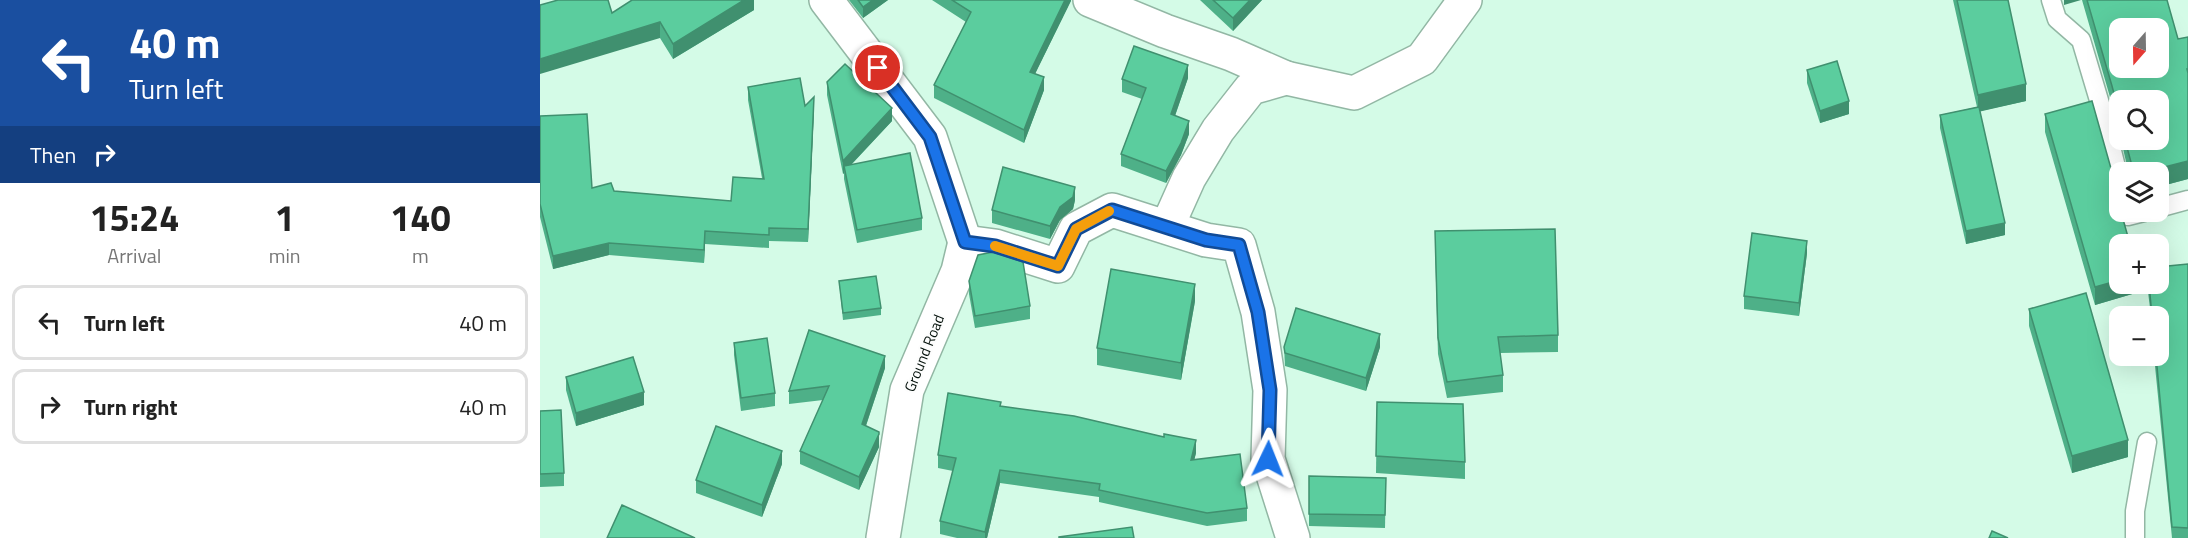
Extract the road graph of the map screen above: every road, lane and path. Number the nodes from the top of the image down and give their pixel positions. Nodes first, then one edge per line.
1 (826, 0) edge
2 (1090, 0) edge
3 (1465, 0) edge
4 (2051, 0) edge
5 (1286, 78) junction
6 (2115, 162) edge
7 (2188, 200) edge
8 (2169, 205) edge
9 (1167, 227) junction
10 (965, 242) junction
11 (2147, 442) dead end
12 (882, 538) edge
13 (1293, 538) edge
14 (2135, 538) edge

1 - 10 street
2 - 5 street
3 - 5 street
4 - 6 lane
5 - 9 street
7 - 8 lane
9 - 10 street
9 - 13 street
10 - 12 street, Ground Road
11 - 14 lane

